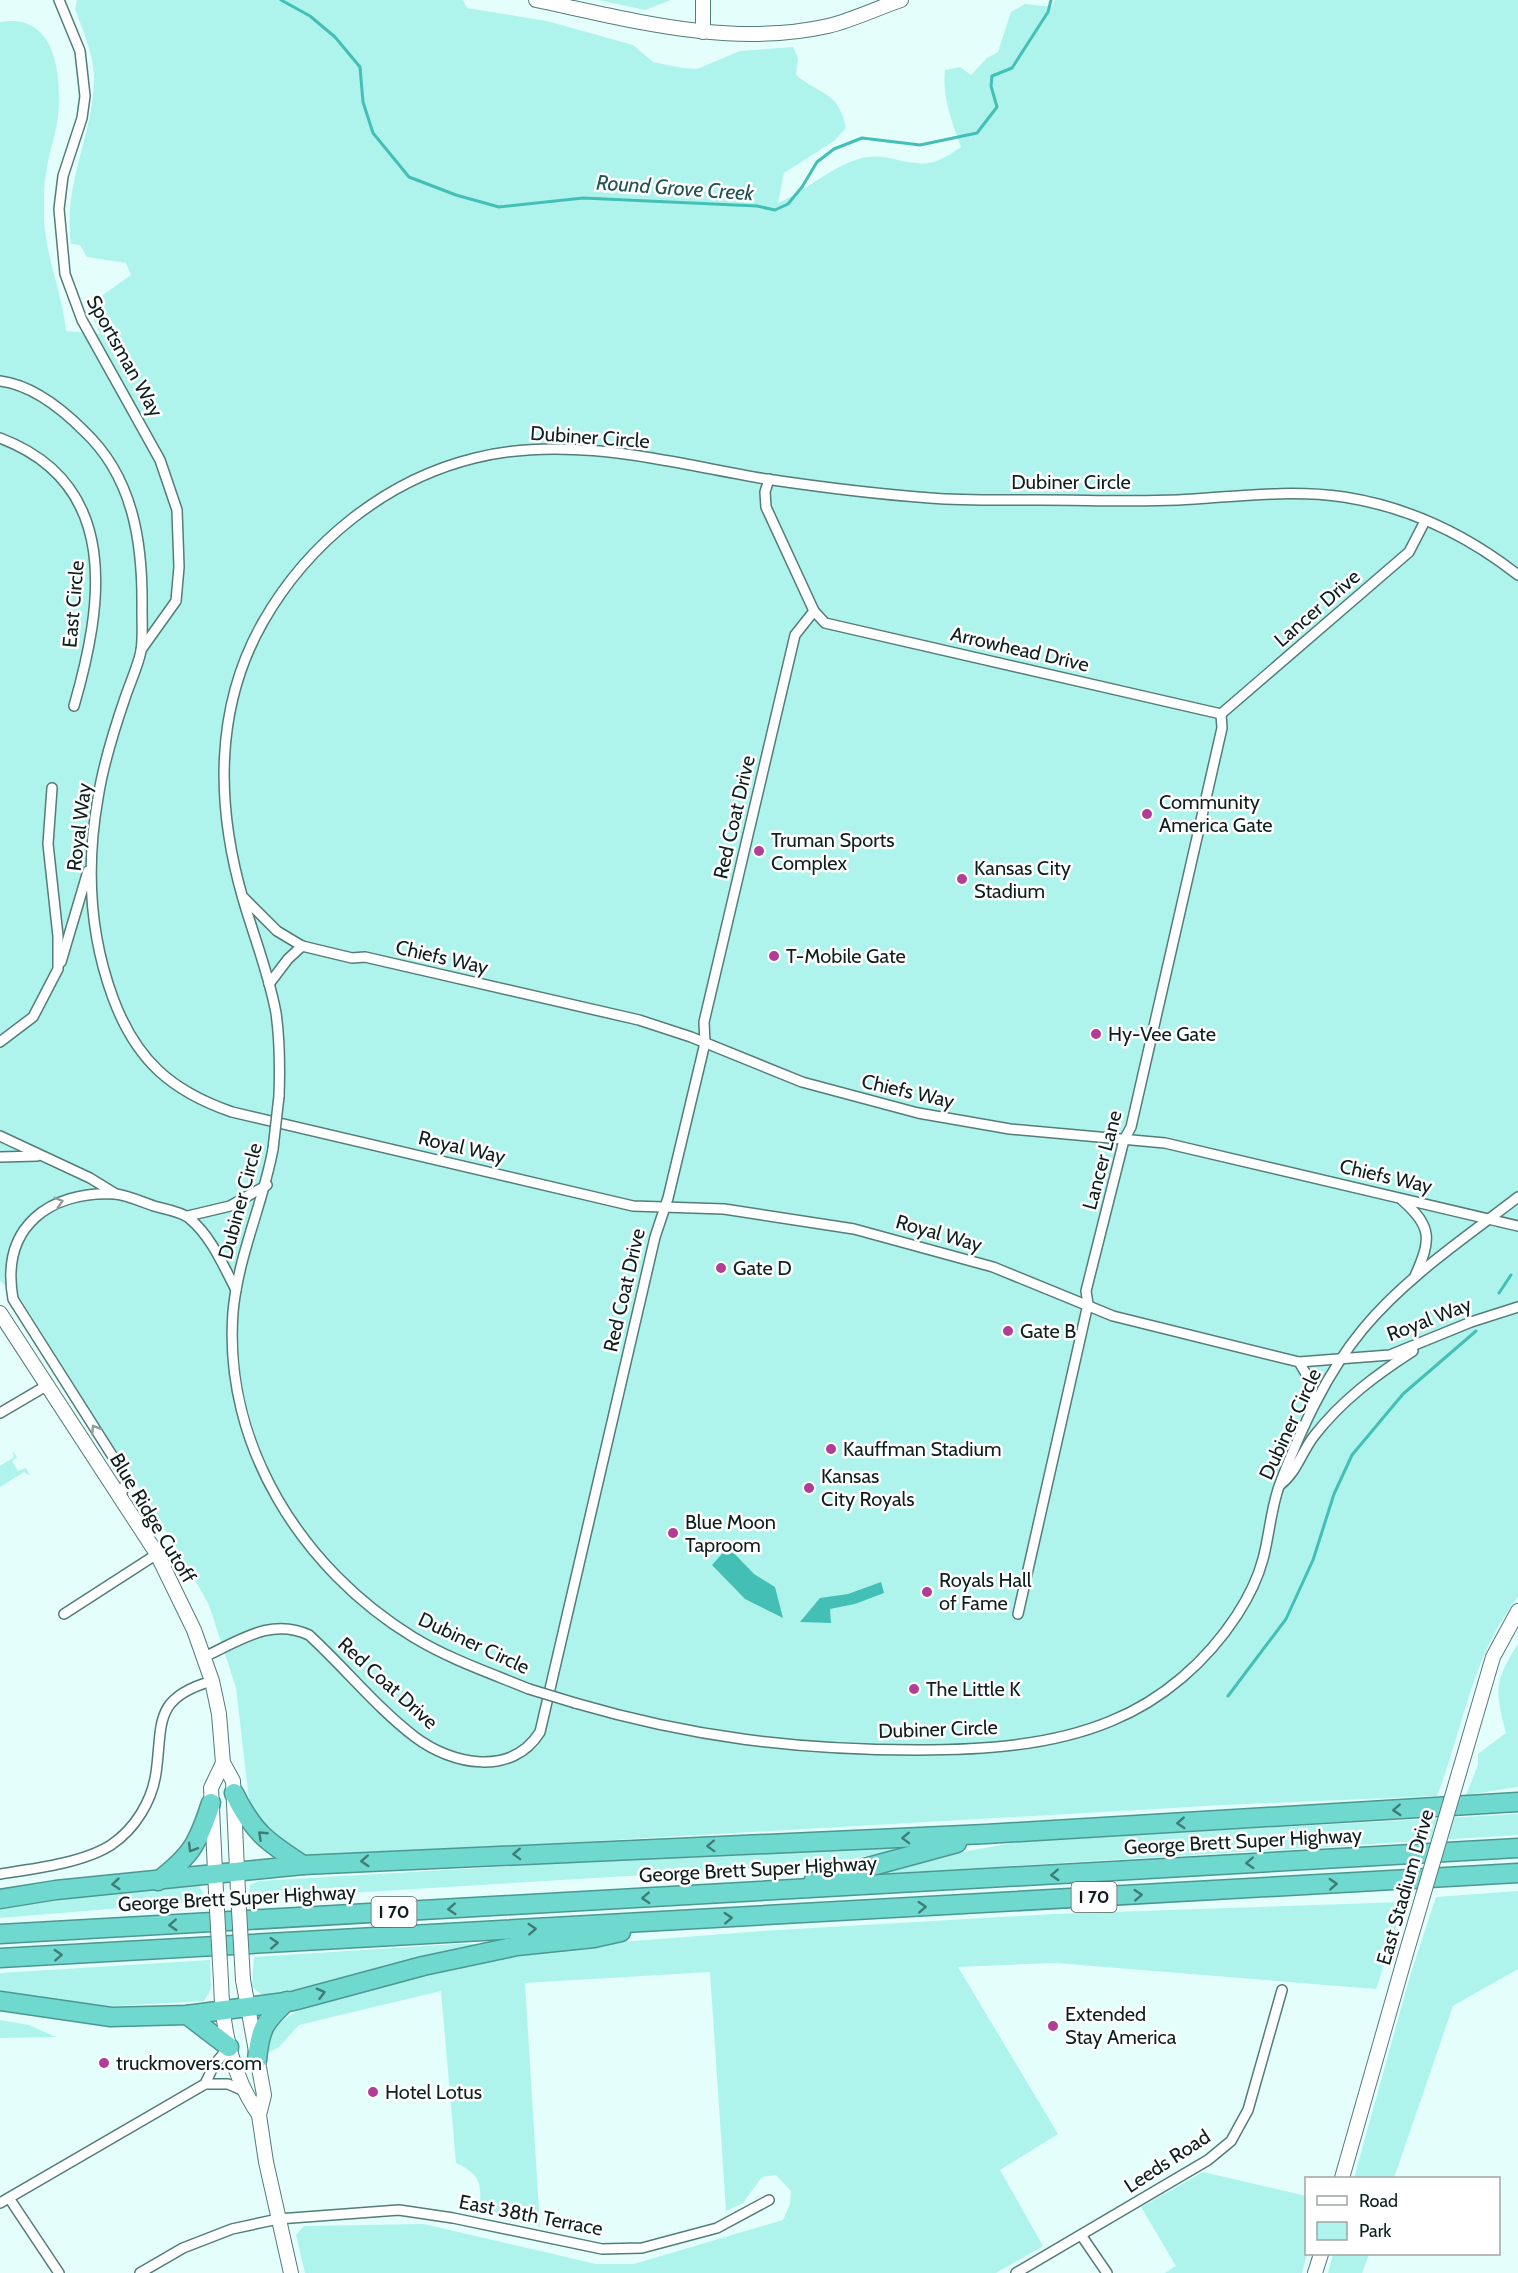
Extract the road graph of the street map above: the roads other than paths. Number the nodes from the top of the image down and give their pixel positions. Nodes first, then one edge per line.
1 (59, 0) edge
2 (536, 0) edge
3 (703, 0) edge
4 (901, 0) edge
5 (703, 32) junction
6 (0, 381) edge
7 (0, 438) edge
8 (769, 479) junction
9 (1425, 521) junction
10 (1518, 575) edge
11 (814, 611) junction
12 (141, 650) junction
13 (74, 706) dead end
14 (1221, 714) junction
15 (52, 788) dead end
16 (90, 864) junction
17 (242, 896) junction
18 (302, 946) junction
19 (58, 969) junction
20 (269, 984) junction
21 (0, 1042) edge
22 (705, 1043) junction
23 (0, 1136) edge
24 (1124, 1140) junction
25 (37, 1156) junction
26 (0, 1157) edge
27 (267, 1185) junction
28 (116, 1194) junction
29 (1518, 1197) edge
30 (1400, 1198) junction
31 (664, 1206) junction
32 (188, 1216) junction
33 (1489, 1219) junction
34 (1518, 1226) edge
35 (1414, 1279) junction
36 (236, 1290) junction
37 (1088, 1304) junction
38 (1518, 1307) edge
39 (0, 1313) edge
40 (1425, 1343) junction
41 (1341, 1359) junction
42 (1299, 1362) junction
43 (46, 1386) junction
44 (0, 1413) edge
45 (1307, 1419) junction
46 (1279, 1486) junction
47 (120, 1498) junction
48 (157, 1554) junction
49 (1518, 1611) edge
50 (64, 1614) dead end
51 (1018, 1614) dead end
52 (204, 1657) junction
53 (212, 1681) junction
54 (223, 1763) junction
55 (234, 1793) junction
56 (1518, 1802) edge
57 (211, 1803) junction
58 (986, 1834) junction
59 (1518, 1848) edge
60 (303, 1865) junction
61 (238, 1873) junction
62 (1518, 1873) edge
63 (0, 1874) edge
64 (157, 1881) junction
65 (216, 1884) junction
66 (789, 1890) junction
67 (0, 1899) edge
68 (669, 1921) junction
69 (0, 1934) edge
70 (0, 1958) edge
71 (1282, 1990) dead end
72 (0, 2001) edge
73 (286, 2001) junction
74 (246, 2005) junction
75 (222, 2009) junction
76 (187, 2015) junction
77 (229, 2047) junction
78 (257, 2060) junction
79 (205, 2084) junction
80 (242, 2090) junction
81 (259, 2115) junction
82 (1342, 2177) edge
83 (769, 2200) dead end
84 (4, 2201) edge
85 (278, 2219) junction
86 (1081, 2235) junction
87 (1320, 2255) edge
88 (59, 2273) edge
89 (140, 2273) edge
90 (291, 2273) edge
91 (1016, 2273) edge
92 (1107, 2273) edge
93 (1315, 2273) edge

1 - 12 street, Sportsman Way
2 - 5 main road
3 - 5 main road
4 - 5 main road
6 - 12 street, Royal Way
7 - 13 street, East Circle
8 - 9 street, Dubiner Circle
8 - 11 street
8 - 17 street, Dubiner Circle
9 - 10 street, Dubiner Circle
9 - 14 street, Lancer Drive
11 - 14 street, Arrowhead Drive
11 - 22 street, Red Coat Drive
12 - 16 street, Royal Way
14 - 24 street, Lancer Lane
15 - 19 street
16 - 19 street
16 - 31 street, Royal Way
17 - 18 street, Chiefs Way
17 - 20 street, Dubiner Circle
18 - 20 street
18 - 22 street, Chiefs Way
19 - 21 street
20 - 27 street, Dubiner Circle, bridge
22 - 24 street, Chiefs Way
22 - 31 street, Red Coat Drive
23 - 25 street
24 - 30 street, Chiefs Way
24 - 37 street, Lancer Lane
25 - 26 street
25 - 28 street
27 - 32 street
27 - 36 street, Dubiner Circle
28 - 32 street
47 -> 28 street
29 - 33 street, Dubiner Circle
30 - 33 street, Chiefs Way
30 - 35 street
31 - 37 street, Royal Way
31 - 52 street, Red Coat Drive
32 - 36 street
33 - 34 street, Chiefs Way
33 - 35 street, Dubiner Circle
35 - 41 street, Dubiner Circle
36 - 46 street, Dubiner Circle, bridge
37 - 42 street, Royal Way
37 - 51 street, Lancer Lane
38 - 40 street, Royal Way
39 - 43 main road, Blue Ridge Cutoff
40 - 41 street, Royal Way
40 - 46 street
41 - 42 street, Royal Way
41 - 45 street, Dubiner Circle
42 - 45 street
43 - 44 street
43 - 47 main road, Blue Ridge Cutoff
45 - 46 street, Dubiner Circle
47 - 48 main road, Blue Ridge Cutoff
48 - 50 street
48 - 52 main road, Blue Ridge Cutoff
49 - 82 main road, East Stadium Drive, bridge
52 - 53 main road, Blue Ridge Cutoff
53 - 54 main road, Blue Ridge Cutoff
53 - 63 street
54 - 55 main road, Blue Ridge Cutoff
54 - 57 main road, Blue Ridge Cutoff
60 -> 55 highway
55 - 61 main road, Blue Ridge Cutoff
56 -> 58 highway
57 -> 64 highway
57 - 65 main road, Blue Ridge Cutoff
58 -> 60 highway
58 - 66 highway
59 -> 66 highway, George Brett Super Highway / I 70
60 - 61 highway
61 - 65 highway
61 - 74 main road, Blue Ridge Cutoff, bridge
68 -> 62 highway, I 70
64 - 65 highway
64 -> 67 highway
65 - 75 main road, Blue Ridge Cutoff, bridge
66 -> 69 highway, George Brett Super Highway / I 70
70 -> 68 highway, I 70
73 -> 68 highway
71 - 86 street, Leeds Road
72 - 76 highway
73 - 74 highway
73 - 78 highway
74 - 75 highway
74 - 78 main road, Blue Ridge Cutoff
75 - 76 highway
75 - 77 main road, Blue Ridge Cutoff
76 - 77 highway
77 - 79 street
77 - 80 main road, Blue Ridge Cutoff
78 - 81 main road, Blue Ridge Cutoff
79 - 80 street
79 - 84 street
80 - 81 main road, Blue Ridge Cutoff
81 - 85 main road, Blue Ridge Cutoff
83 - 85 street, East 38th Terrace
84 - 88 street
85 - 89 street, East 38th Terrace
85 - 90 main road, Blue Ridge Cutoff
86 - 91 street, Leeds Road
86 - 92 street
87 - 93 main road

